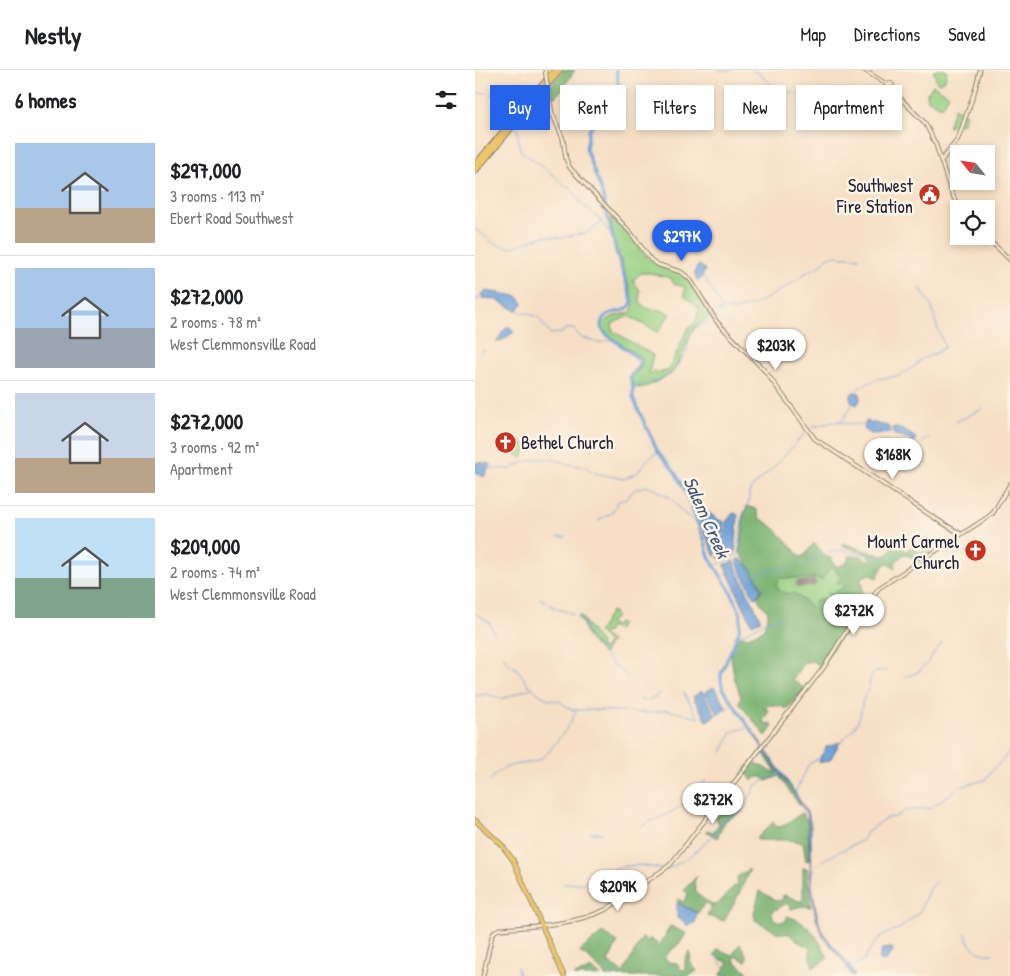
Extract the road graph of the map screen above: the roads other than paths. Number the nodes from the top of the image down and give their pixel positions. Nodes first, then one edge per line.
1 (545, 70) edge
2 (555, 70) edge
3 (560, 70) edge
4 (863, 70) edge
5 (980, 70) edge
6 (941, 161) junction
7 (475, 165) edge
8 (475, 170) edge
9 (955, 200) edge
10 (994, 245) edge
11 (1010, 260) edge
12 (1010, 484) edge
13 (961, 534) junction
14 (475, 820) edge
15 (542, 925) junction
16 (483, 976) edge
17 (564, 976) edge

1 - 13 main road, bridge
2 - 7 highway
3 - 8 highway
4 - 6 main road
5 - 6 main road
6 - 9 main road
10 - 11 main road
12 - 13 main road
13 - 15 main road
14 - 15 main road
15 - 16 main road
15 - 17 main road

